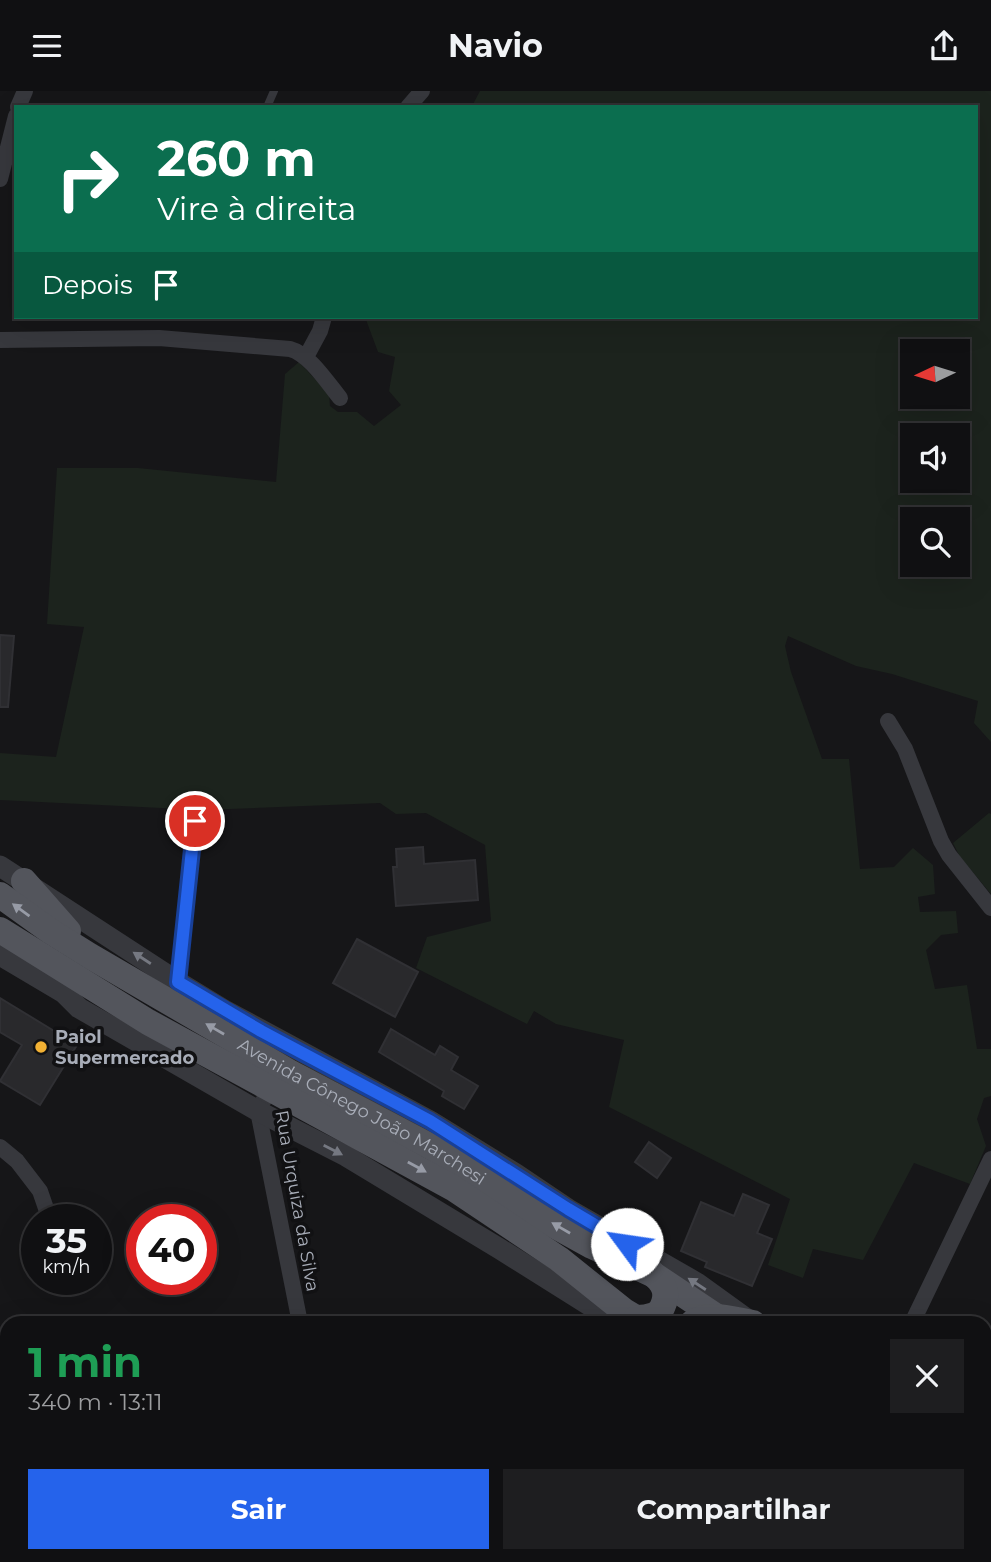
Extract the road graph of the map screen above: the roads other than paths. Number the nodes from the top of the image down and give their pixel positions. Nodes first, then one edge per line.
1 (422, 91) edge
2 (410, 105) edge
3 (14, 124) edge
4 (0, 179) edge
5 (323, 319) edge
6 (0, 341) edge
7 (306, 357) junction
8 (340, 398) dead end
9 (888, 721) dead end
10 (195, 821) dead end
11 (0, 866) edge
12 (24, 881) junction
13 (0, 895) edge
14 (991, 908) edge
15 (0, 930) edge
16 (0, 955) edge
17 (76, 975) junction
18 (178, 982) junction
19 (264, 1100) junction
20 (369, 1103) junction
21 (0, 1147) edge
22 (991, 1159) edge
23 (44, 1204) edge
24 (627, 1244) junction
25 (654, 1275) junction
26 (299, 1316) edge
27 (628, 1316) edge
28 (652, 1316) edge
29 (716, 1316) edge
30 (743, 1316) edge
31 (915, 1316) edge

1 - 2 street
3 - 4 street
5 - 7 street
6 - 7 street
7 - 8 street
9 - 14 street
10 - 18 lane
11 - 12 street, Avenida Cônego João Marchesi
12 - 17 main road
18 -> 12 street, Avenida Cônego João Marchesi
17 -> 13 main road, Avenida Cônego João Marchesi
15 - 17 main road, Avenida Cônego João Marchesi
16 - 17 street, Avenida Cônego João Marchesi
17 - 19 main road, Avenida Cônego João Marchesi
20 -> 17 main road, Avenida Cônego João Marchesi
18 - 20 street, Avenida Cônego João Marchesi
19 - 26 street, Rua Urquiza da Silva
19 -> 27 main road, Avenida Cônego João Marchesi
20 - 24 street, Avenida Cônego João Marchesi
25 -> 20 main road, Avenida Cônego João Marchesi
21 - 23 street
22 - 31 street
24 - 25 main road
30 -> 24 street, Avenida Cônego João Marchesi
25 - 28 main road
25 - 29 main road, Avenida Cônego João Marchesi

